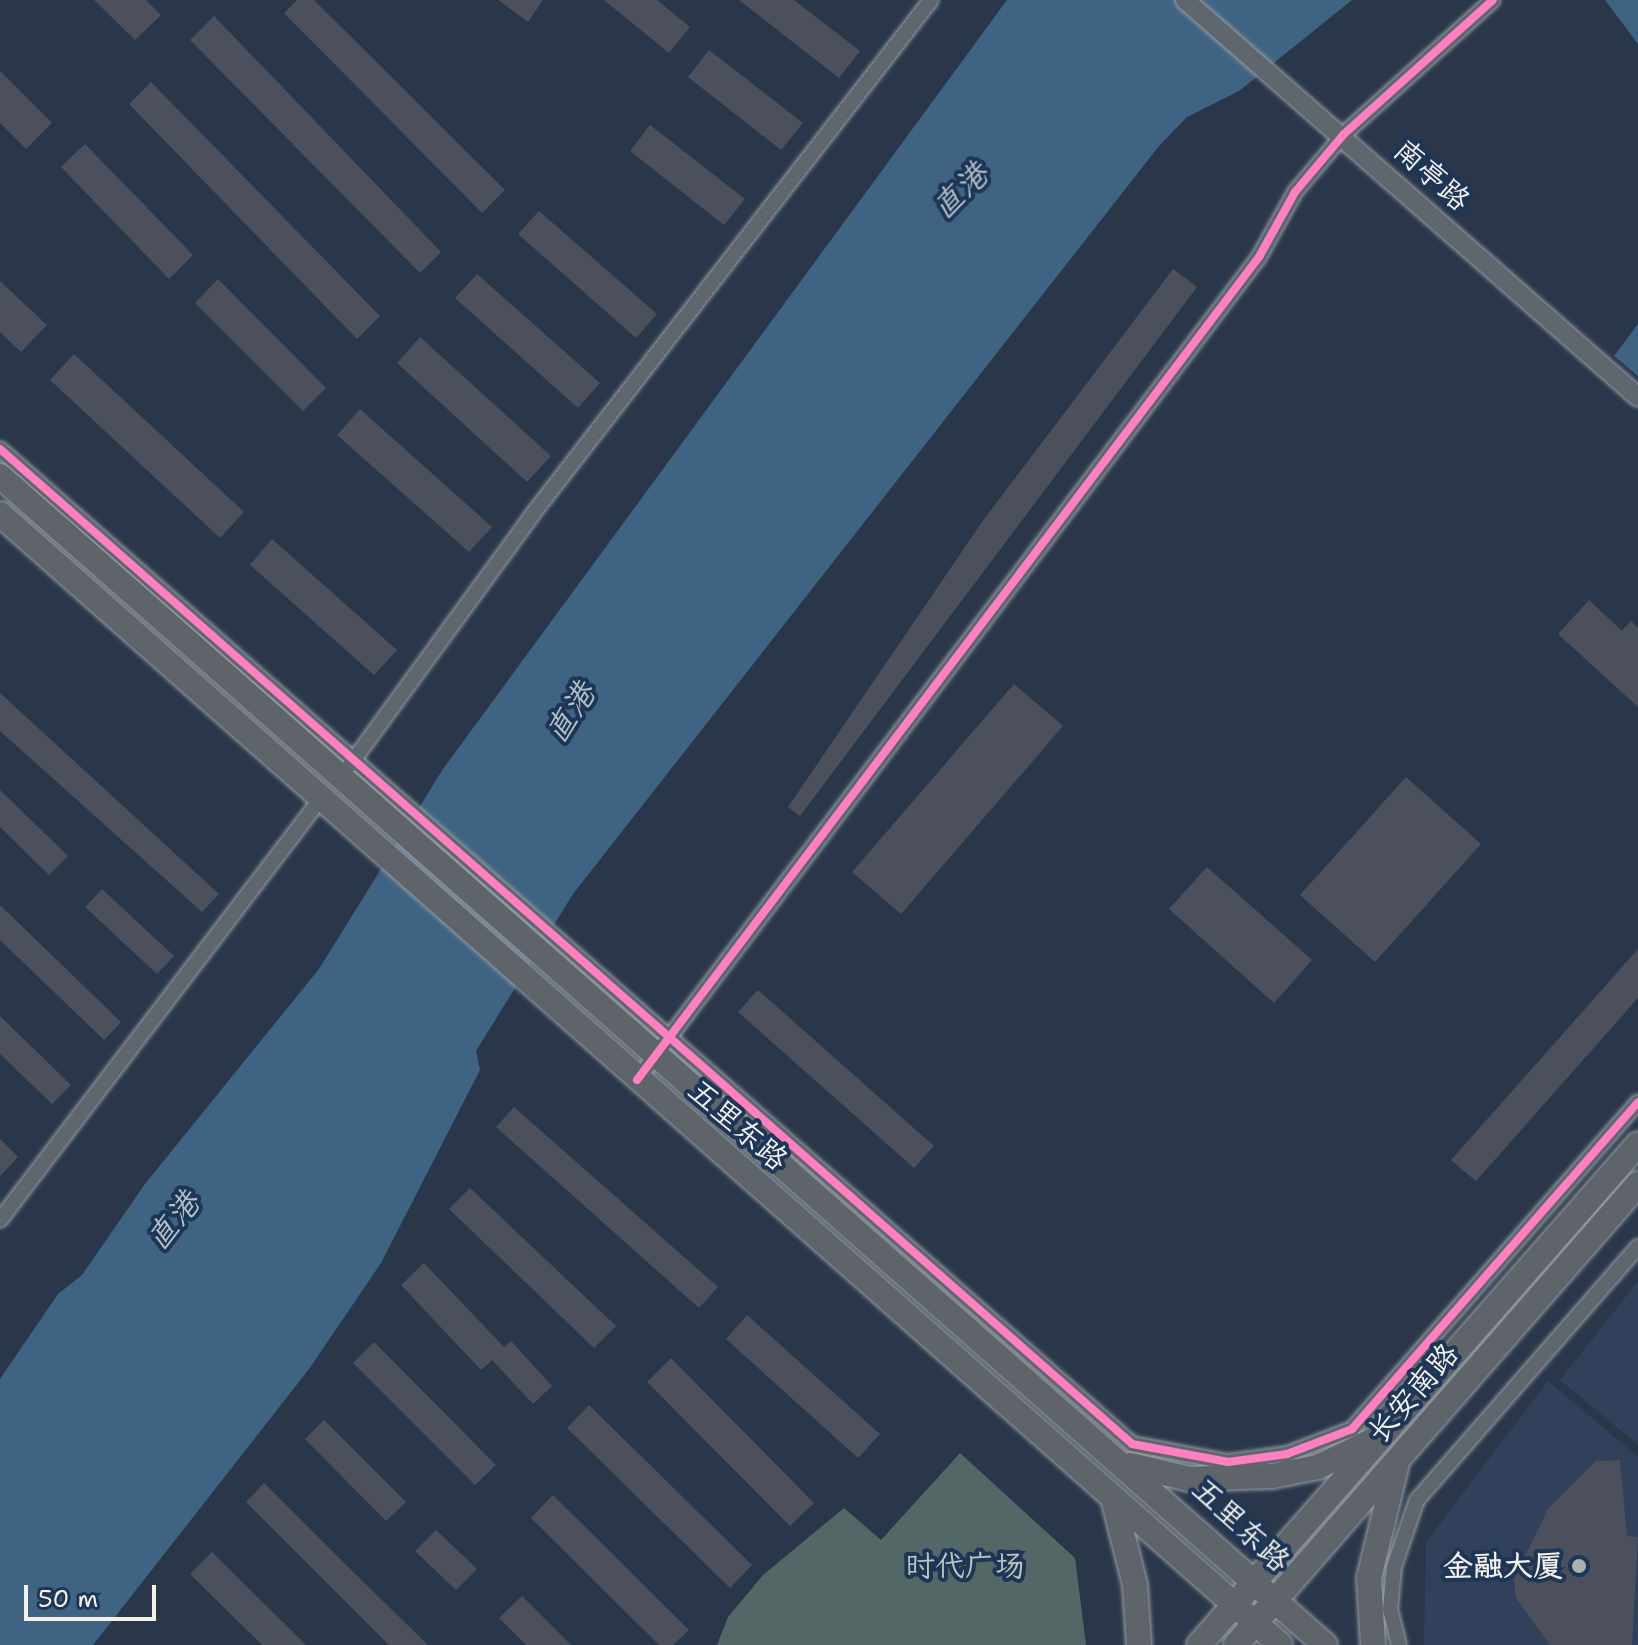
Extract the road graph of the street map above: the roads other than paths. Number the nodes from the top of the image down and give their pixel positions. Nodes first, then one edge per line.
1 (931, 0) edge
2 (1185, 0) edge
3 (1493, 0) edge
4 (1344, 134) junction
5 (1638, 397) edge
6 (0, 449) edge
7 (0, 476) edge
8 (0, 514) edge
9 (356, 759) junction
10 (339, 778) junction
11 (322, 797) junction
12 (381, 798) junction
13 (671, 1035) junction
14 (653, 1059) junction
15 (637, 1080) junction
16 (1638, 1102) edge
17 (1638, 1144) edge
18 (1638, 1184) edge
19 (0, 1220) edge
20 (1638, 1247) edge
21 (1385, 1434) junction
22 (1399, 1458) junction
23 (1128, 1464) junction
24 (1113, 1498) junction
25 (1254, 1582) junction
26 (1275, 1601) junction
27 (1234, 1603) junction
28 (1256, 1623) junction
29 (1139, 1645) edge
30 (1199, 1645) edge
31 (1236, 1645) edge
32 (1280, 1645) edge
33 (1325, 1645) edge
34 (1373, 1645) edge
35 (1399, 1645) edge

1 - 9 street
2 - 4 street, 南亭路
3 - 4 street
4 - 5 street, 南亭路
4 - 13 street
6 - 9 street
7 - 10 main road
8 - 11 main road
9 - 10 street
9 - 12 street
10 - 12 main road
11 - 15 main road, 五里东路
11 - 19 street
12 - 13 street
12 - 14 main road, 五里东路
13 - 14 street
13 - 16 street
14 - 15 street
14 - 23 main road, 五里东路
15 - 24 main road, 五里东路
17 - 21 main road, 长安南路
18 - 22 main road, 长安南路
20 - 35 street
21 - 23 main road
21 - 25 main road, 长安南路
22 - 26 main road, 长安南路
22 - 34 main road
23 - 25 main road, 五里东路
24 - 27 main road, 五里东路
24 - 29 main road
25 - 26 main road, 五里东路
25 - 27 main road, 长安南路
26 - 28 main road, 长安南路
26 - 33 main road, 五里东路
27 - 28 main road, 五里东路
27 - 30 main road, 长安南路
28 - 31 main road, 长安南路
28 - 32 main road, 五里东路

